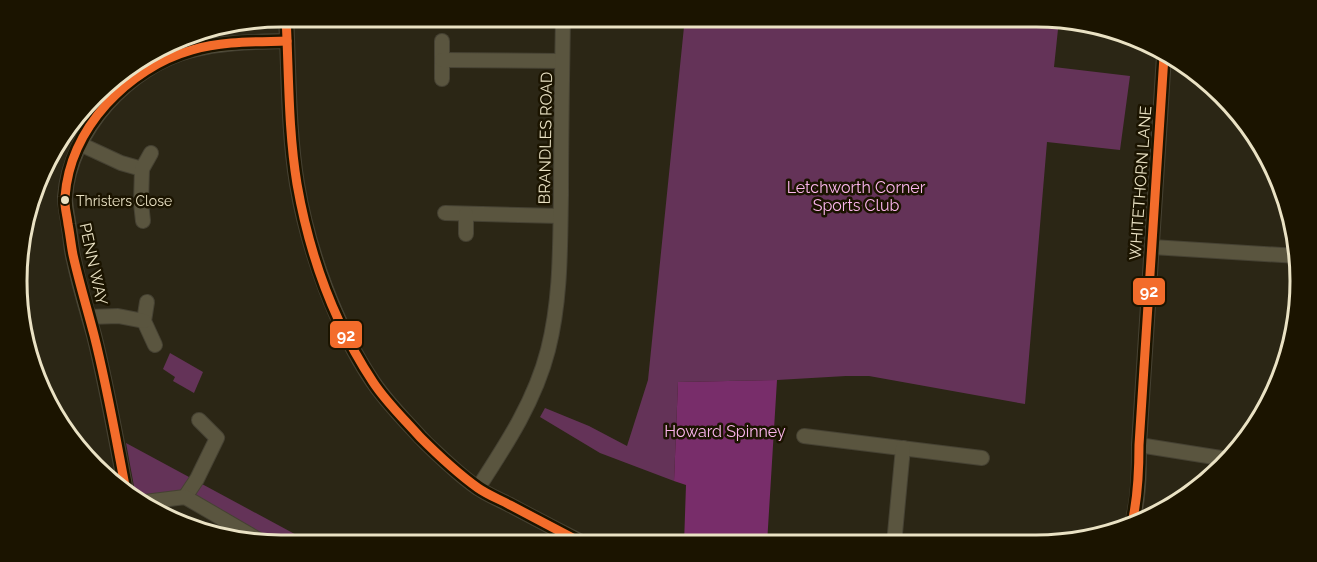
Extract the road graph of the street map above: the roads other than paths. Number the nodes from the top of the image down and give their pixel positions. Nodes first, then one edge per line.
1 (286, 27) edge
2 (563, 27) edge
3 (287, 41) junction
4 (442, 41) dead end
5 (191, 43) edge
6 (192, 50) junction
7 (442, 60) junction
8 (562, 61) junction
9 (1164, 61) edge
10 (442, 80) dead end
11 (80, 144) junction
12 (151, 153) dead end
13 (142, 169) junction
14 (445, 213) dead end
15 (466, 214) junction
16 (560, 216) junction
17 (143, 220) dead end
18 (466, 234) dead end
19 (1152, 247) junction
20 (1288, 255) edge
21 (147, 302) dead end
22 (89, 317) junction
23 (144, 321) junction
24 (155, 345) dead end
25 (199, 420) dead end
26 (804, 436) dead end
27 (1139, 445) junction
28 (903, 448) junction
29 (982, 458) dead end
30 (1219, 458) edge
31 (124, 481) edge
32 (478, 488) junction
33 (185, 497) junction
34 (154, 501) edge
35 (1134, 515) edge
36 (246, 533) edge
37 (568, 535) edge
38 (895, 535) edge

1 - 3 street
2 - 8 street, BRANDLES ROAD
3 - 6 street, PENN WAY
3 - 32 street
4 - 7 street
5 - 6 street
6 - 11 street, PENN WAY
7 - 8 street, BRANDLES ROAD
7 - 10 street
8 - 16 street, BRANDLES ROAD
9 - 19 street, WHITETHORN LANE
11 - 13 street
11 - 22 street, PENN WAY
12 - 13 street
13 - 17 street
14 - 15 street, BRANDLES ROAD
15 - 16 street, BRANDLES ROAD
15 - 18 street
16 - 32 street, BRANDLES ROAD
19 - 20 street
19 - 27 street, WHITETHORN LANE
21 - 23 street
22 - 23 street
22 - 31 street, PENN WAY
23 - 24 street
25 - 33 street
26 - 28 street
27 - 30 street
27 - 35 street, WHITETHORN LANE
28 - 29 street
28 - 38 street
32 - 37 street
33 - 34 street
33 - 36 street

